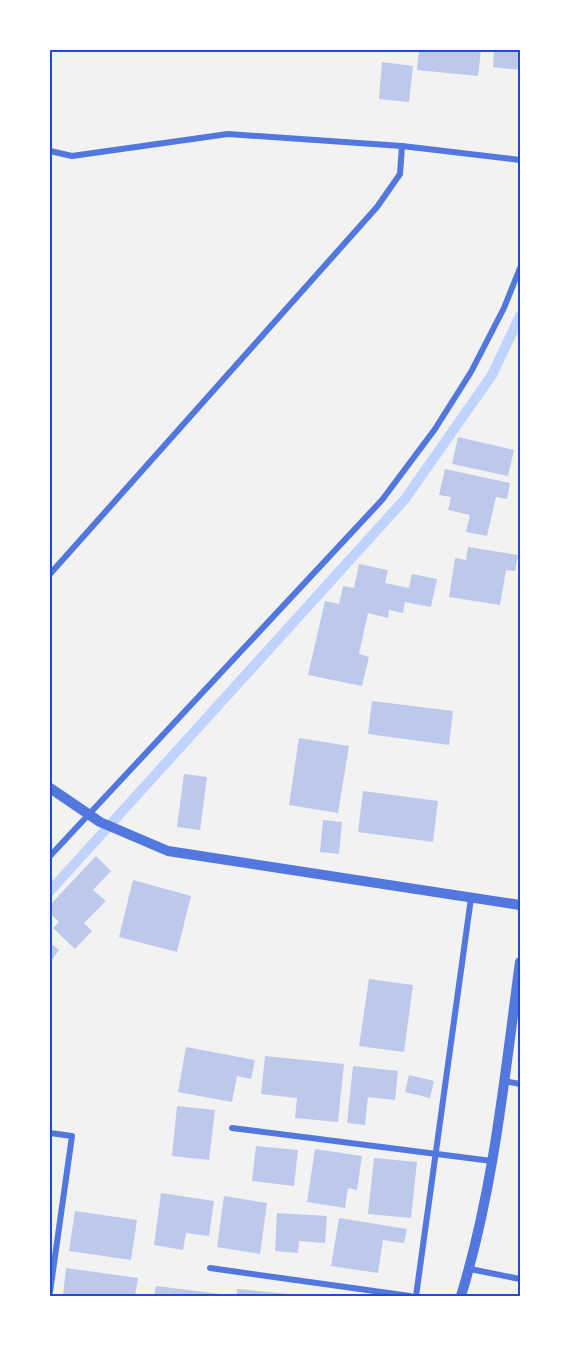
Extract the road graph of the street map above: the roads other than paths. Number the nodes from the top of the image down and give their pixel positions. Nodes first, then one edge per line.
1 (402, 146) junction
2 (50, 151) edge
3 (520, 160) edge
4 (520, 268) edge
5 (50, 574) edge
6 (50, 788) edge
7 (87, 814) junction
8 (50, 856) edge
9 (471, 898) junction
10 (520, 905) edge
11 (520, 962) edge
12 (504, 1081) junction
13 (520, 1084) edge
14 (232, 1128) dead end
15 (50, 1133) edge
16 (436, 1154) junction
17 (492, 1161) junction
18 (210, 1268) dead end
19 (470, 1269) junction
20 (520, 1279) edge
21 (50, 1292) edge
22 (410, 1296) edge
23 (416, 1296) edge
24 (461, 1296) edge

1 - 2 street
1 - 3 street
1 - 5 street
4 - 7 street
6 - 7 street
7 - 8 street
7 - 9 street
9 - 10 street
9 - 16 street
11 - 12 street
12 - 13 street
12 - 17 street
14 - 16 street
15 - 21 street
16 - 17 street
16 - 23 street
17 - 19 street
18 - 22 street
19 - 20 street
19 - 24 street

